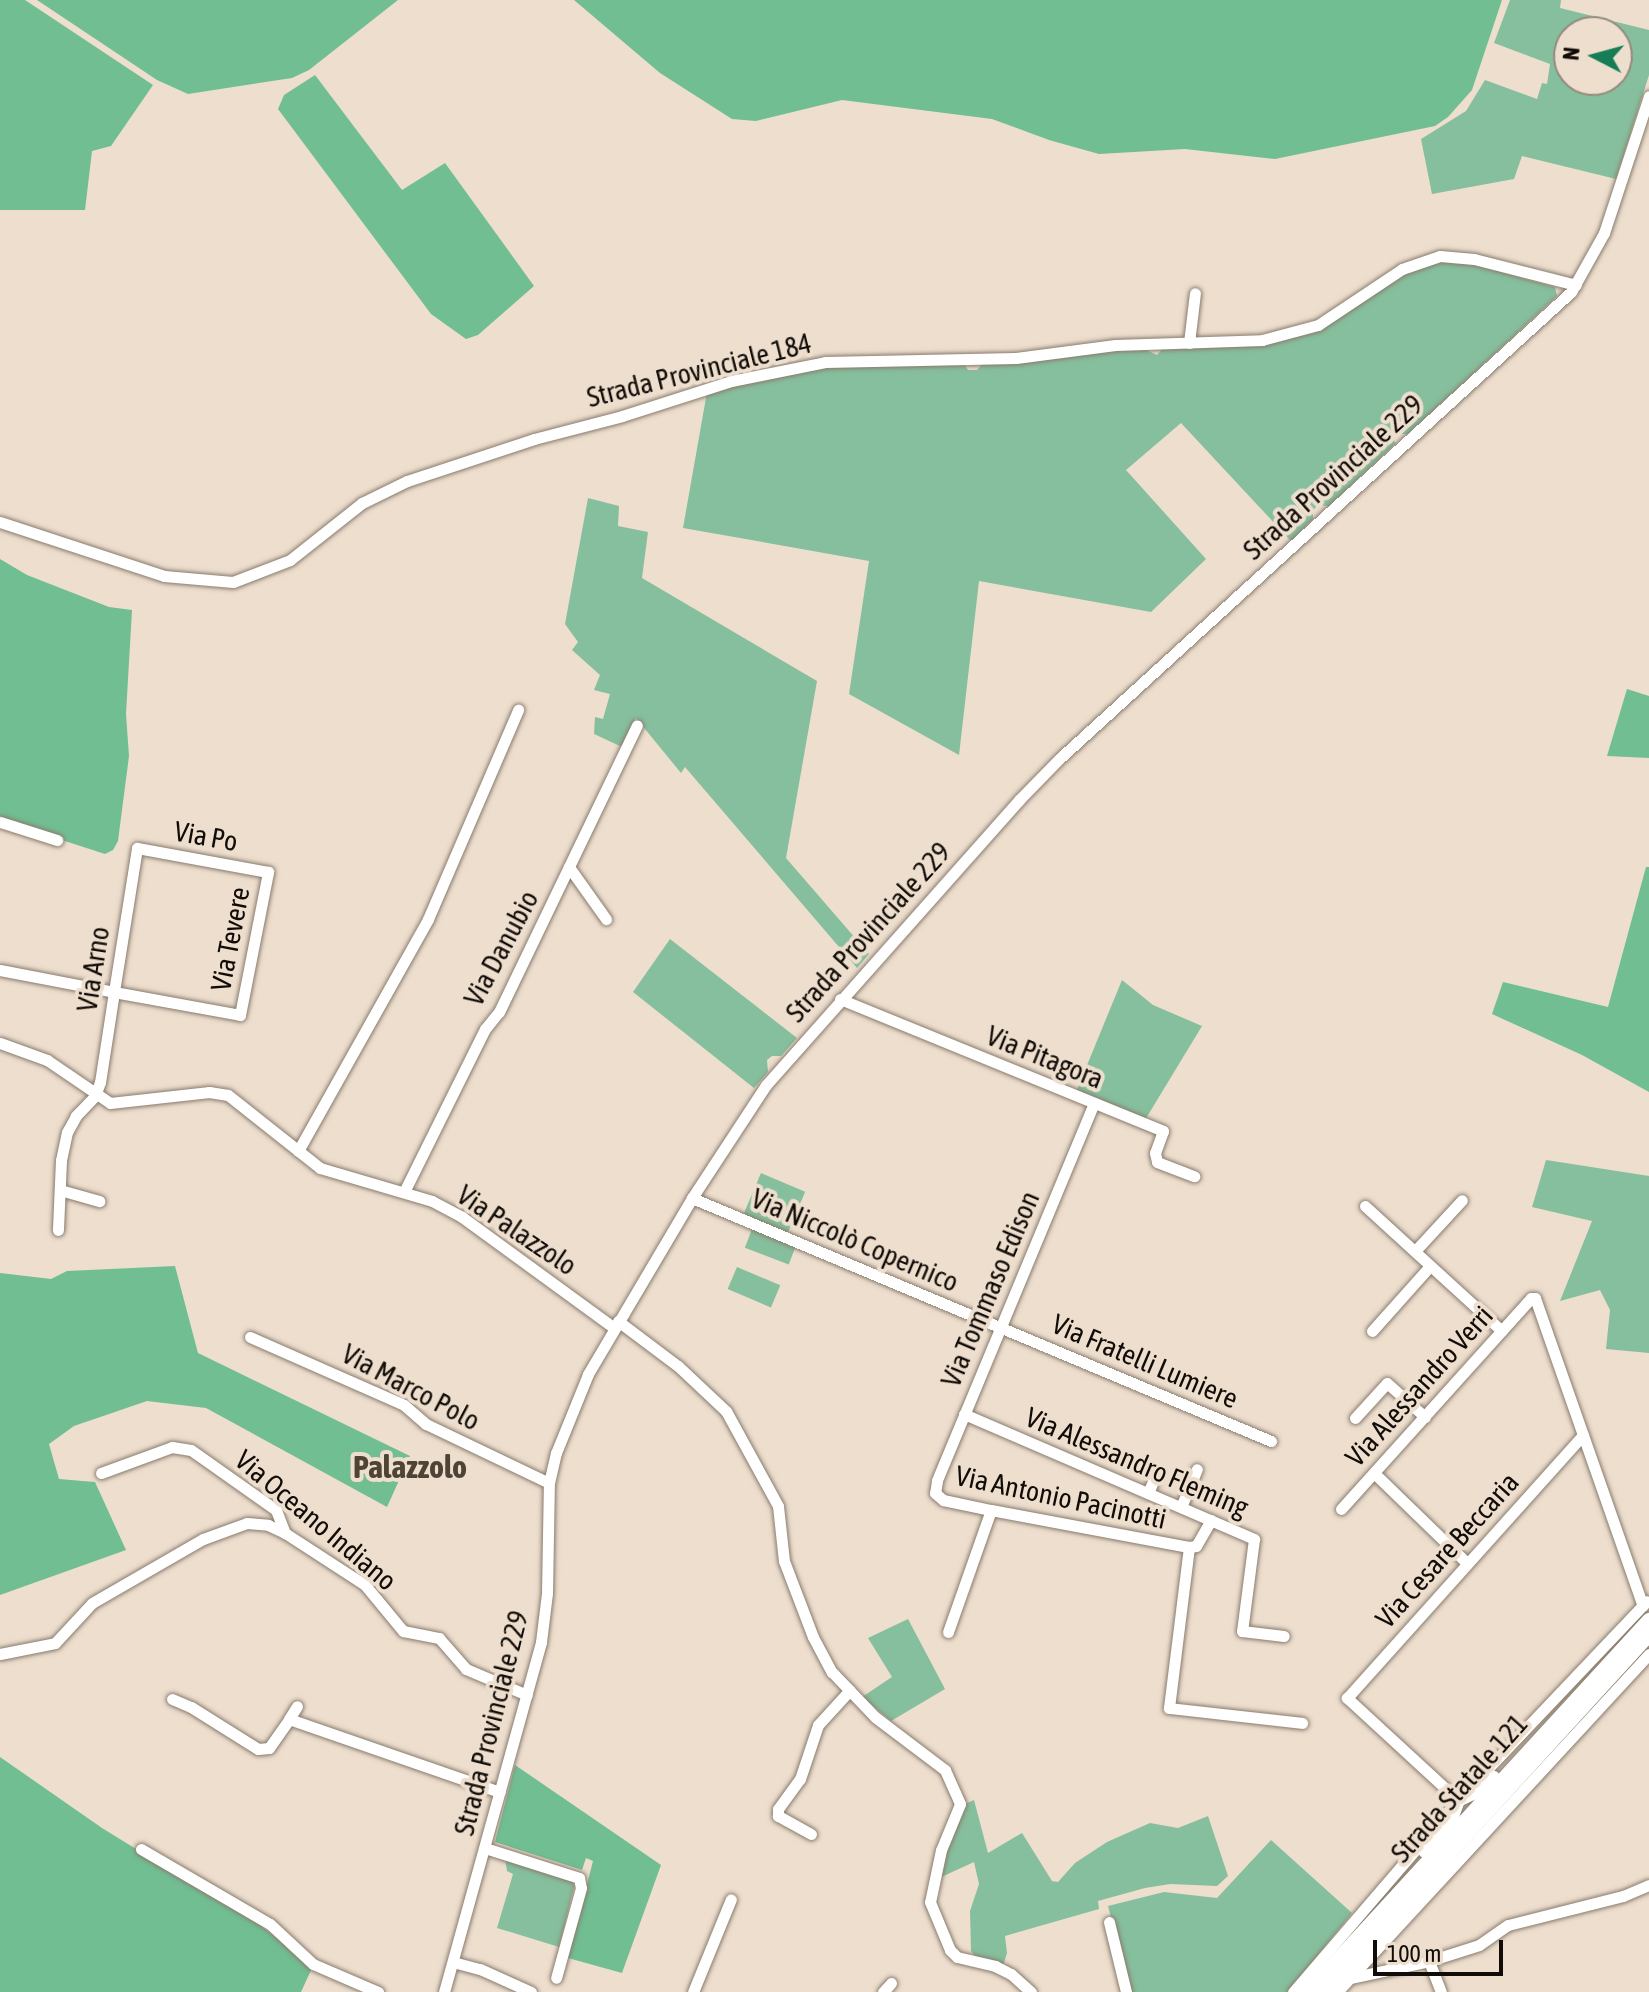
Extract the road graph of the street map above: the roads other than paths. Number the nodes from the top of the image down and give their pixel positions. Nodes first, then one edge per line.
1 (1649, 96) edge
2 (1576, 285) junction
3 (1195, 293) dead end
4 (1189, 343) junction
5 (0, 522) edge
6 (518, 710) dead end
7 (637, 725) dead end
8 (0, 822) edge
9 (57, 840) dead end
10 (137, 848) joint
11 (569, 867) junction
12 (268, 872) joint
13 (606, 919) dead end
14 (0, 970) edge
15 (114, 992) junction
16 (840, 999) junction
17 (0, 1043) edge
18 (95, 1096) junction
19 (1094, 1103) junction
20 (298, 1151) junction
21 (1194, 1176) dead end
22 (60, 1190) junction
23 (404, 1192) junction
24 (692, 1198) junction
25 (1462, 1200) dead end
26 (99, 1201) dead end
27 (1365, 1206) dead end
28 (58, 1230) dead end
29 (1415, 1251) junction
30 (1430, 1266) junction
31 (616, 1324) junction
32 (1000, 1326) junction
33 (1372, 1331) dead end
34 (1502, 1331) junction
35 (250, 1337) dead end
36 (964, 1414) junction
37 (1425, 1417) junction
38 (1355, 1418) dead end
39 (1583, 1435) junction
40 (1271, 1441) dead end
41 (1197, 1469) dead end
42 (101, 1473) dead end
43 (1374, 1473) junction
44 (1156, 1474) dead end
45 (549, 1483) junction
46 (935, 1493) joint
47 (1148, 1493) junction
48 (1181, 1507) junction
49 (1341, 1509) dead end
50 (991, 1510) junction
51 (1211, 1520) junction
52 (285, 1533) junction
53 (1189, 1547) junction
54 (1467, 1563) junction
55 (1647, 1609) edge
56 (948, 1632) dead end
57 (1649, 1635) edge
58 (1284, 1636) dead end
59 (0, 1654) edge
60 (1649, 1654) edge
61 (850, 1690) junction
62 (527, 1695) junction
63 (172, 1699) dead end
64 (297, 1706) dead end
65 (289, 1719) junction
66 (1302, 1723) dead end
67 (1542, 1736) junction
68 (500, 1792) junction
69 (1458, 1800) junction
70 (811, 1834) dead end
71 (485, 1848) junction
72 (141, 1849) dead end
73 (1649, 1885) edge
74 (731, 1899) dead end
75 (1109, 1922) dead end
76 (1370, 1924) junction
77 (1429, 1961) junction
78 (453, 1962) junction
79 (556, 1978) dead end
80 (1350, 1978) junction
81 (378, 1992) edge
82 (444, 1992) edge
83 (531, 1992) edge
84 (693, 1992) edge
85 (1031, 1992) edge
86 (1126, 1992) edge
87 (1293, 1992) edge
88 (1308, 1992) edge
89 (1323, 1992) edge
90 (1337, 1992) edge
91 (1441, 1992) edge

1 - 2 street, Strada Provinciale 229
2 - 4 street, Strada Provinciale 184
2 - 16 street, Strada Provinciale 229
3 - 4 street
4 - 5 street, Strada Provinciale 184
6 - 20 street
7 - 11 street, Via Danubio
8 - 9 street
10 - 12 street, Via Po
10 - 15 street, Via Arno
11 - 13 street
11 - 23 street, Via Danubio
12 - 15 street, Via Tevere
14 - 15 street
15 - 18 street, Via Arno
16 - 19 street, Via Pitagora
16 - 24 street, Strada Provinciale 229
17 - 18 street, Via Palazzolo
18 - 20 street, Via Palazzolo
18 - 22 street
19 - 21 street, Via Pitagora
19 - 32 street, Via Tommaso Edison
20 - 23 street, Via Palazzolo
22 - 26 street
22 - 28 street
23 - 31 street, Via Palazzolo
24 - 31 street, Strada Provinciale 229
24 - 32 street, Via Niccolò Copernico
25 - 29 street
27 - 29 street
29 - 30 street
30 - 33 street
30 - 34 street
31 - 45 street, Strada Provinciale 229
31 - 61 street, Via Palazzolo
32 - 36 street, Via Tommaso Edison
32 - 40 street, Via Fratelli Lumiere
34 - 37 street, Via Alessandro Verri
34 - 39 street, Via Alessandro Verri
35 - 45 street, Via Marco Polo
36 - 46 street, Via Tommaso Edison
36 - 47 street, Via Alessandro Fleming
37 - 38 street
37 - 43 street, Via Alessandro Verri
39 - 54 street, Via Cesare Beccaria
39 - 55 street
41 - 48 street
42 - 52 street, Via Oceano Indiano
43 - 49 street, Via Alessandro Verri
43 - 54 street
44 - 47 street
45 - 62 street, Strada Provinciale 229
46 - 50 street, Via Antonio Pacinotti
47 - 48 street, Via Alessandro Fleming
48 - 51 street, Via Alessandro Fleming
50 - 53 street, Via Antonio Pacinotti
50 - 56 street
51 - 53 street, Via Antonio Pacinotti
51 - 58 street, Via Alessandro Fleming
52 - 59 street
52 - 62 street, Via Oceano Indiano
53 - 66 street
54 - 69 street, Via Cesare Beccaria
55 - 67 main road, Strada Statale 121
55 - 69 street
57 - 89 main road, Strada Statale 121
60 - 80 street
61 - 70 street
61 - 85 street, Via Palazzolo
62 - 68 street, Strada Provinciale 229
63 - 65 street
64 - 65 street
65 - 68 street
67 - 69 main road
67 - 76 main road, Strada Statale 121
68 - 71 street, Strada Provinciale 229
69 - 76 main road
69 - 87 street
71 - 78 street, Strada Provinciale 229
71 - 79 street
72 - 81 street
73 - 77 street
74 - 84 street
75 - 86 street
76 - 88 main road, Strada Statale 121
77 - 80 street
77 - 91 street
78 - 82 street, Strada Provinciale 229
78 - 83 street
80 - 90 street

